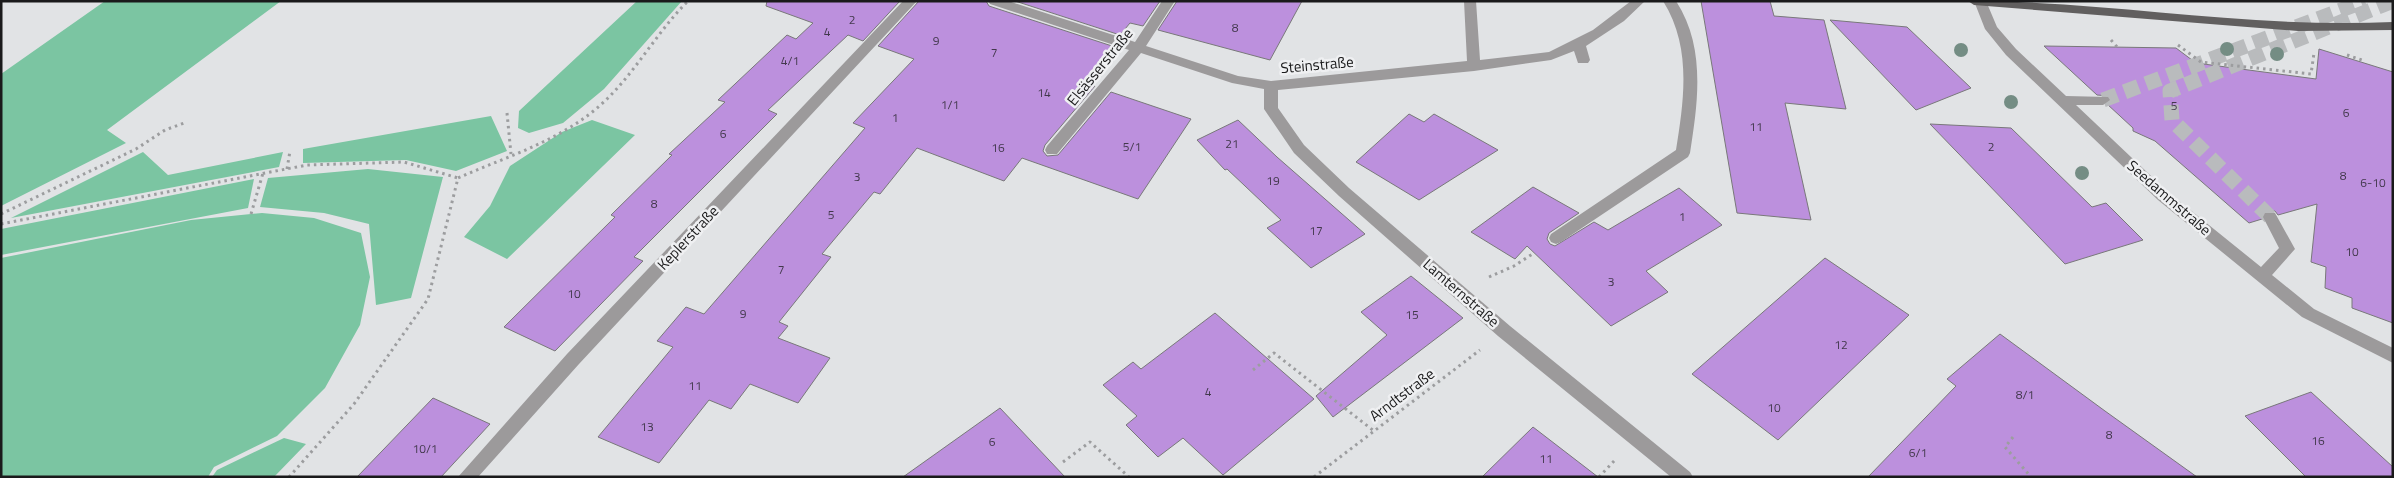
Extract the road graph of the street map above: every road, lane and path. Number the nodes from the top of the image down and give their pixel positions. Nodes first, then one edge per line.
1 (688, 1) edge
2 (911, 1) edge
3 (994, 1) edge
4 (1169, 1) edge
5 (1470, 1) edge
6 (1639, 1) edge
7 (1669, 1) edge
8 (1974, 1) edge
9 (1980, 2) edge
10 (2393, 26) edge
11 (1579, 45) junction
12 (1138, 48) junction
13 (1583, 60) dead end
14 (1474, 66) junction
15 (1271, 86) junction
16 (2103, 100) tunnel mouth
17 (2062, 101) junction
18 (507, 113) dead end
19 (187, 122) dead end
20 (1052, 150) dead end
21 (290, 151) dead end
22 (511, 154) junction
23 (287, 169) junction
24 (263, 174) junction
25 (458, 178) junction
26 (1, 214) edge
27 (251, 214) dead end
28 (2270, 217) tunnel mouth
29 (1, 224) edge
30 (1556, 238) dead end
31 (1514, 266) dead end
32 (2263, 275) junction
33 (1481, 281) dead end
34 (1504, 331) junction
35 (2393, 356) edge
36 (1253, 370) dead end
37 (1374, 431) junction
38 (2013, 437) dead end
39 (1063, 462) dead end
40 (289, 477) edge
41 (467, 477) edge
42 (1129, 477) edge
43 (1314, 477) edge
44 (1684, 477) edge
45 (2031, 477) edge

1 - 22 path
2 - 41 street, Keplerstraße
3 - 12 street, Steinstraße
4 - 12 street, Elsässerstraße
5 - 14 street
6 - 11 street, Steinstraße
7 - 30 street
8 - 9 main road
9 - 10 main road
9 - 17 street, Seedammstraße
11 - 13 street
11 - 14 street, Steinstraße
12 - 15 street, Steinstraße
12 - 20 street, Elsässerstraße
14 - 15 street, Steinstraße
15 - 34 street, Lamternstraße
16 - 17 street
17 - 32 street, Seedammstraße
18 - 22 path
19 - 26 path
21 - 23 path
22 - 25 path
23 - 24 path
23 - 25 path
24 - 27 path
24 - 29 path
25 - 40 path
28 - 32 street
31 - 33 path
32 - 35 street, Seedammstraße
34 - 37 path, Arndtstraße
34 - 44 street, Lamternstraße
36 - 37 path
37 - 43 path, Arndtstraße
38 - 45 path
39 - 42 path

